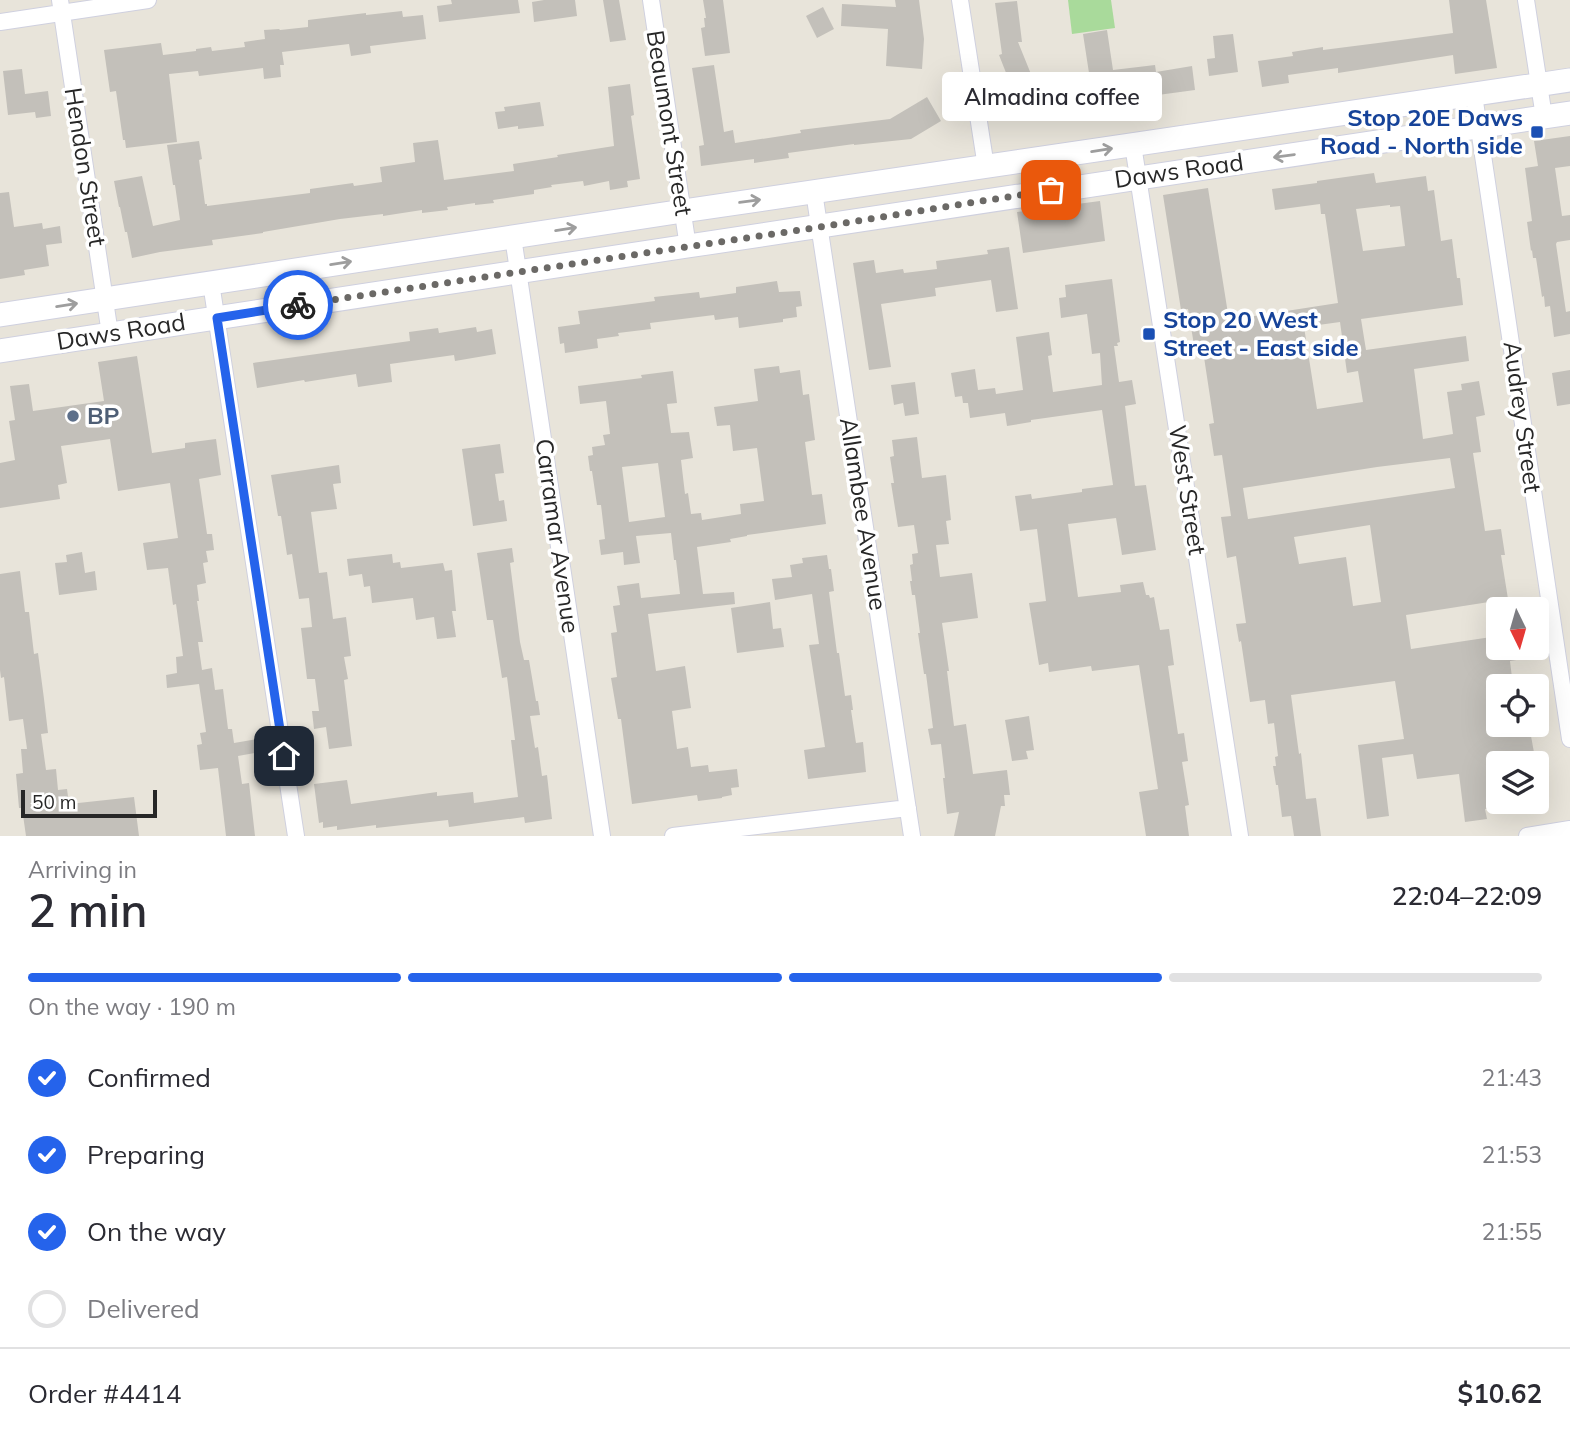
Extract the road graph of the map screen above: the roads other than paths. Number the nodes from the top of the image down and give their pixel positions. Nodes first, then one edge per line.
1 (148, 0) edge
2 (651, 0) edge
3 (960, 0) edge
4 (1526, 0) edge
5 (61, 7) edge
6 (0, 22) edge
7 (1570, 80) edge
8 (1539, 85) junction
9 (1474, 94) junction
10 (1570, 113) edge
11 (1544, 117) junction
12 (1479, 127) junction
13 (1133, 145) junction
14 (986, 167) junction
15 (1138, 178) junction
16 (814, 192) junction
17 (683, 211) junction
18 (820, 227) junction
19 (513, 237) junction
20 (688, 247) junction
21 (518, 272) junction
22 (211, 283) junction
23 (105, 299) junction
24 (0, 315) edge
25 (217, 318) junction
26 (110, 334) junction
27 (0, 351) edge
28 (1570, 739) edge
29 (908, 808) junction
30 (1570, 829) edge
31 (296, 836) edge
32 (602, 836) edge
33 (673, 836) edge
34 (912, 836) edge
35 (1240, 836) edge
36 (1527, 836) edge

1 - 5 street
2 - 17 street, Beaumont Street
3 - 14 street
4 - 8 street
5 - 6 street
5 - 23 street, Hendon Street
7 - 8 main road, Daws Road
8 - 9 main road, Daws Road
8 - 11 street
9 - 12 street, Audrey Street
9 - 13 main road, Daws Road
10 - 11 main road, Daws Road
11 - 12 main road, Daws Road
12 -> 15 main road, Daws Road
12 - 28 street, Audrey Street
14 -> 13 main road, Daws Road
13 - 15 street, West Street
14 - 16 main road, Daws Road
15 - 18 main road, Daws Road
15 - 35 street, West Street
17 -> 16 main road, Daws Road
16 - 18 street, Allambee Avenue
19 -> 17 main road, Daws Road
17 - 20 street, Beaumont Street
18 - 20 main road, Daws Road
18 - 29 street, Allambee Avenue
19 - 21 street, Carramar Avenue
22 -> 19 main road, Daws Road
20 - 21 main road, Daws Road
21 - 25 main road, Daws Road
21 - 32 street, Carramar Avenue
22 - 23 main road, Daws Road
22 - 25 street
24 -> 23 main road, Daws Road
23 - 26 street, Hendon Street
25 - 26 main road, Daws Road
25 - 31 street
26 - 27 main road, Daws Road
29 - 33 street
29 - 34 street, Allambee Avenue
30 - 36 street

